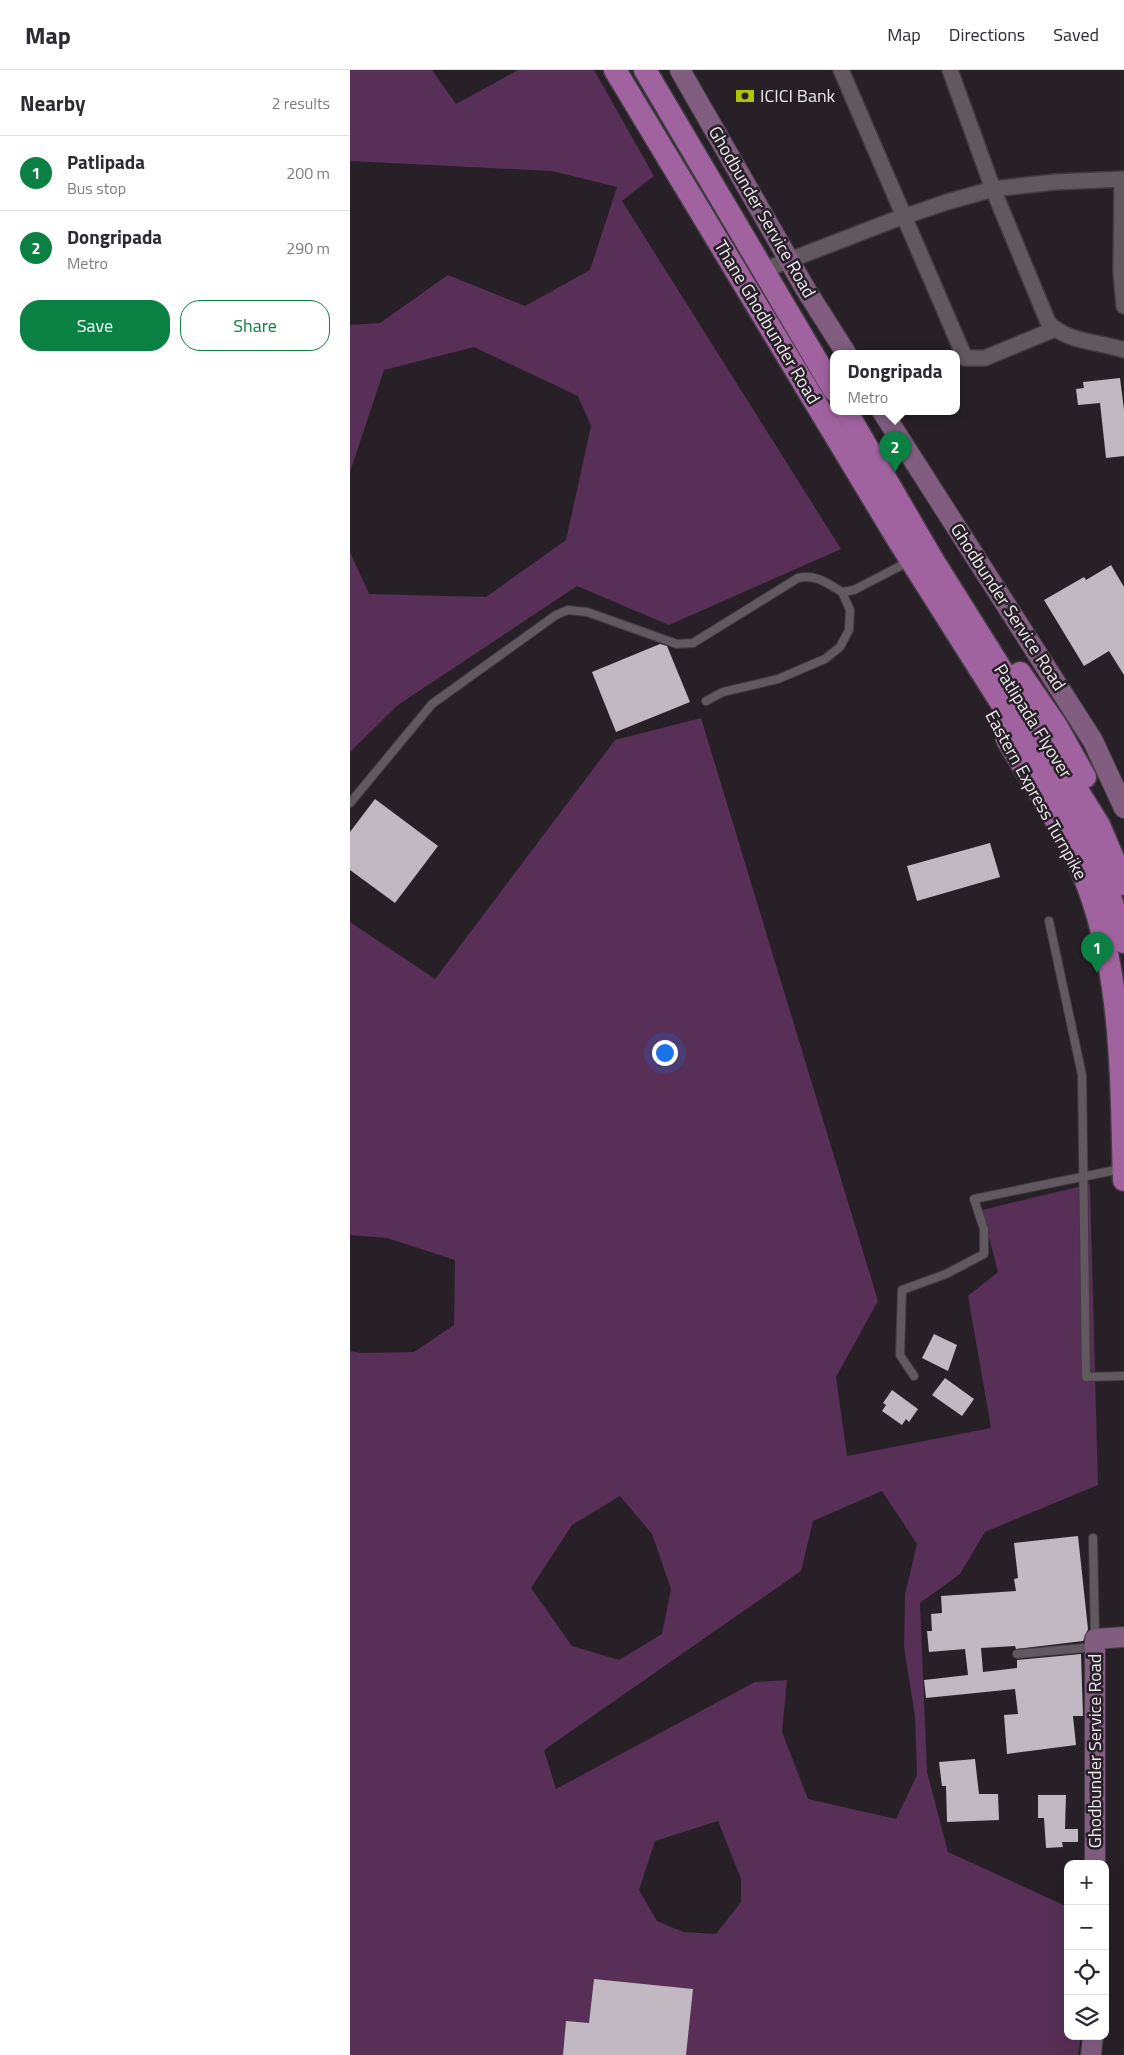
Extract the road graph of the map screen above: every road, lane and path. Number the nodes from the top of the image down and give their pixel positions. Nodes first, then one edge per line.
1 (615, 70) edge
2 (645, 70) edge
3 (680, 70) edge
4 (842, 70) edge
5 (950, 70) edge
6 (1123, 180) edge
7 (993, 189) junction
8 (903, 217) junction
9 (788, 260) junction
10 (764, 270) junction
11 (1124, 306) edge
12 (1055, 330) junction
13 (1124, 337) edge
14 (1105, 344) junction
15 (844, 350) edge
16 (1124, 350) edge
17 (830, 383) edge
18 (848, 415) edge
19 (885, 415) edge
20 (921, 565) junction
21 (842, 592) junction
22 (947, 600) junction
23 (706, 701) dead end
24 (1122, 796) edge
25 (350, 803) edge
26 (1124, 853) edge
27 (1124, 884) edge
28 (1049, 922) dead end
29 (1124, 942) edge
30 (1120, 996) edge
31 (1124, 1168) edge
32 (1085, 1176) junction
33 (1124, 1180) edge
34 (914, 1376) dead end
35 (1124, 1376) edge
36 (1093, 1538) dead end
37 (1124, 1637) edge
38 (1095, 1643) junction
39 (1017, 1654) dead end
40 (1095, 1860) edge
41 (1093, 2040) edge
42 (1091, 2055) edge

1 - 20 main road, Thane Ghodbunder Road
2 - 10 main road, Thane Ghodbunder Road
3 - 9 street, Ghodbunder Service Road
4 - 8 street
5 - 7 street
6 - 7 street
6 - 11 street
7 - 8 street
7 - 12 street
8 - 9 street
8 - 12 street
9 - 10 street
9 - 15 street, Ghodbunder Service Road
10 - 17 main road, Thane Ghodbunder Road
12 - 14 street
13 - 14 street
14 - 16 street
18 - 20 main road, Thane Ghodbunder Road
19 - 24 street, Ghodbunder Service Road
20 - 21 lane
20 - 22 main road, Patlipada Flyover
20 - 26 main road
20 - 30 main road, Eastern Express Turnpike
21 - 23 lane
21 - 25 lane
22 - 27 main road, Patlipada Flyover
22 - 29 main road, Patlipada Flyover
28 - 32 lane
30 - 31 main road, Eastern Express Turnpike
31 - 32 lane
31 - 33 main road, Eastern Express Turnpike
32 - 34 lane
32 - 35 lane
36 - 38 lane, Ghodbunder Service Road
37 - 38 street, Ghodbunder Service Road
38 - 39 lane
38 - 40 street, Ghodbunder Service Road
41 - 42 street

